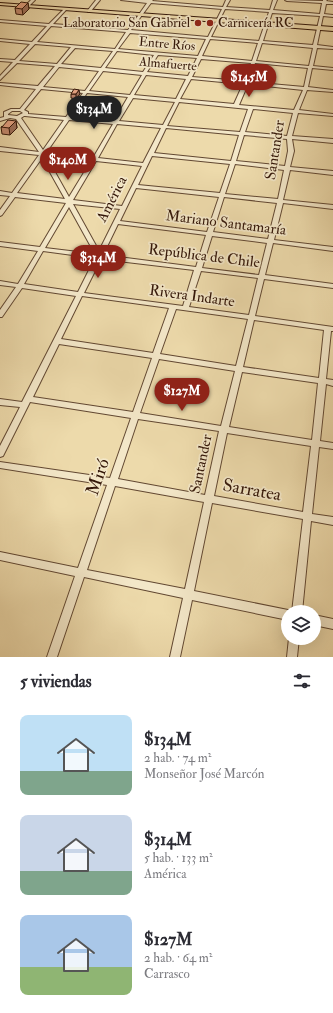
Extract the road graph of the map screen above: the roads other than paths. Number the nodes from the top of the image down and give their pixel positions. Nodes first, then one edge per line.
1 (33, 0) edge
2 (98, 0) edge
3 (123, 0) edge
4 (228, 0) edge
5 (275, 0) edge
6 (287, 0) edge
7 (150, 1) edge
8 (325, 1) edge
9 (333, 3) edge
10 (0, 4) edge
11 (27, 6) junction
12 (224, 8) junction
13 (65, 9) junction
14 (89, 10) junction
15 (271, 11) junction
16 (140, 15) junction
17 (322, 15) junction
18 (19, 16) dead end
19 (333, 16) edge
20 (0, 21) edge
21 (218, 21) junction
22 (12, 22) junction
23 (266, 24) junction
24 (50, 25) junction
25 (319, 28) junction
26 (333, 29) edge
27 (128, 32) junction
28 (209, 38) junction
29 (0, 40) edge
30 (34, 42) junction
31 (260, 42) junction
32 (74, 46) junction
33 (315, 46) junction
34 (333, 48) edge
35 (115, 50) junction
36 (156, 54) junction
37 (199, 57) junction
38 (0, 60) edge
39 (16, 61) junction
40 (253, 62) junction
41 (58, 65) junction
42 (311, 67) junction
43 (102, 69) junction
44 (333, 69) edge
45 (145, 72) junction
46 (190, 76) junction
47 (0, 79) edge
48 (246, 83) junction
49 (0, 84) edge
50 (40, 88) junction
51 (306, 88) junction
52 (333, 91) edge
53 (85, 92) junction
54 (130, 97) junction
55 (177, 101) junction
56 (236, 106) junction
57 (251, 107) junction
58 (21, 110) junction
59 (296, 111) junction
60 (0, 112) edge
61 (25, 114) junction
62 (333, 115) edge
63 (9, 118) junction
64 (18, 118) junction
65 (66, 119) junction
66 (0, 120) edge
67 (115, 123) junction
68 (164, 128) junction
69 (242, 132) junction
70 (289, 137) junction
71 (333, 141) edge
72 (0, 149) edge
73 (42, 153) junction
74 (151, 154) junction
75 (94, 159) junction
76 (232, 162) junction
77 (145, 165) junction
78 (287, 168) junction
79 (333, 173) edge
80 (135, 186) junction
81 (0, 193) edge
82 (14, 194) junction
83 (221, 195) junction
84 (69, 201) junction
85 (280, 202) junction
86 (333, 207) edge
87 (124, 208) junction
88 (0, 214) edge
89 (116, 222) junction
90 (208, 234) junction
91 (270, 242) junction
92 (0, 244) edge
93 (333, 249) edge
94 (41, 250) junction
95 (99, 256) junction
96 (197, 269) junction
97 (262, 276) junction
98 (0, 284) edge
99 (20, 286) junction
100 (333, 286) edge
101 (81, 294) junction
102 (173, 307) junction
103 (185, 309) junction
104 (0, 316) edge
105 (251, 318) junction
106 (331, 329) edge
107 (57, 341) junction
108 (156, 357) junction
109 (239, 369) junction
110 (322, 381) junction
111 (333, 383) edge
112 (0, 402) edge
113 (26, 402) junction
114 (136, 414) junction
115 (224, 429) junction
116 (315, 443) junction
117 (333, 446) edge
118 (0, 454) edge
119 (0, 465) edge
120 (113, 482) junction
121 (208, 499) junction
122 (307, 516) junction
123 (333, 521) edge
124 (0, 556) edge
125 (81, 574) junction
126 (188, 594) junction
127 (298, 605) edge
128 (281, 614) edge
129 (321, 621) edge
130 (333, 624) edge
131 (293, 645) edge
132 (52, 657) edge
133 (175, 657) edge
134 (292, 657) edge

1 - 11 street
2 - 14 street
3 - 7 street
4 - 12 street, América
5 - 15 street
6 - 8 street
7 - 12 street
7 - 16 street
8 - 9 street
8 - 17 street, Santander
10 - 11 main road
11 - 13 main road
12 - 15 street
12 - 21 street, América
13 - 14 main road
13 - 24 street
14 - 16 main road
15 - 17 street
15 - 23 street
16 - 21 main road
16 - 27 street
17 - 19 street
17 - 25 street, Santander
18 - 22 street
20 - 22 street
21 - 23 main road
21 - 28 street, América
22 - 24 street
23 - 25 main road
23 - 31 street
24 - 27 street
24 - 30 street
25 - 26 main road
25 - 33 street, Santander
27 - 28 street
27 - 35 street
28 - 31 street
28 - 37 street, América
29 - 30 street, Entre Ríos
30 - 32 street, Entre Ríos
30 - 39 street
31 - 33 street
31 - 40 street
32 - 35 street, Entre Ríos
32 - 41 street
33 - 34 street
33 - 42 street, Santander
35 - 36 street, Entre Ríos
35 - 43 street
36 - 37 street, Entre Ríos
36 - 45 street
37 - 40 street, Entre Ríos
37 - 46 street, América
38 - 39 street, Almafuerte
39 - 41 street, Almafuerte
39 - 47 street
40 - 42 street, Entre Ríos
40 - 48 street
41 - 43 street, Almafuerte
41 - 50 street
42 - 44 street, Entre Ríos
42 - 51 street, Santander
43 - 45 street, Almafuerte
43 - 53 street
45 - 46 street, Almafuerte
45 - 54 street
46 - 48 street, Almafuerte
46 - 55 street, América
48 - 51 street, Almafuerte
48 - 56 street
49 - 50 street
50 - 53 street
50 - 58 street
51 - 52 street, Almafuerte
51 - 59 street, Santander
53 - 54 street
53 - 65 street
54 - 55 street
54 - 67 street
55 - 56 street
55 - 68 street, América
56 - 57 street
57 - 59 street
57 - 69 street
58 - 61 street
58 - 63 street
59 - 62 street
59 - 70 street, Santander
60 - 63 street
61 - 64 street
61 - 65 street
63 - 64 street
63 - 66 street
64 - 73 street
65 - 67 street
65 - 73 street
67 - 68 street
67 - 75 street
68 - 69 street
68 - 74 street, América
69 - 70 street
69 - 76 street
70 - 71 street
70 - 78 street, Santander
72 - 73 street
73 - 75 street
73 - 82 street
73 - 84 street
74 - 76 street
74 - 77 street, América
75 - 77 street
75 - 84 street
76 - 78 street
76 - 83 street
77 - 80 street, América
78 - 79 street
78 - 85 street, Santander
80 - 83 street
80 - 87 street, América
81 - 82 street
82 - 84 street
82 - 88 street
83 - 85 street
83 - 90 street
84 - 87 street
84 - 94 street
84 - 95 street
85 - 86 street
85 - 91 street, Santander
87 - 89 street, América
89 - 90 street, Mariano Santamaría
89 - 95 street, América
90 - 91 street, Mariano Santamaría
90 - 96 street
91 - 93 street, Mariano Santamaría
91 - 97 street, Santander
92 - 94 street, República de Chile
94 - 95 street, República de Chile
94 - 99 street
95 - 96 street, República de Chile
95 - 101 street, América
96 - 97 street, República de Chile
96 - 103 street
97 - 100 street, República de Chile
97 - 105 street, Santander
98 - 99 street, Rivera Indarte
99 - 101 street, Rivera Indarte
99 - 104 street
101 - 102 street, Rivera Indarte
101 - 107 street, América
102 - 103 street, Rivera Indarte
102 - 108 street, Miró
103 - 105 street, Rivera Indarte
105 - 106 street, Rivera Indarte
105 - 109 street, Santander
106 - 110 street
107 - 108 street
107 - 113 street, América
108 - 109 street
108 - 114 street, Miró
109 - 110 street
109 - 115 street, Santander
110 - 111 street
110 - 116 street
112 - 113 street
113 - 114 street
113 - 118 street, América
114 - 115 street
114 - 120 street, Miró
115 - 116 street
115 - 121 street, Santander
116 - 117 street
116 - 122 street
119 - 120 street, Sarratea
120 - 121 street, Sarratea
120 - 125 street, Miró
121 - 122 street, Sarratea
121 - 126 street, Santander
122 - 123 street, Sarratea
122 - 127 street
124 - 125 street
125 - 126 street
125 - 132 street, Miró
126 - 128 street
126 - 133 street, Santander
129 - 130 street
131 - 134 street

